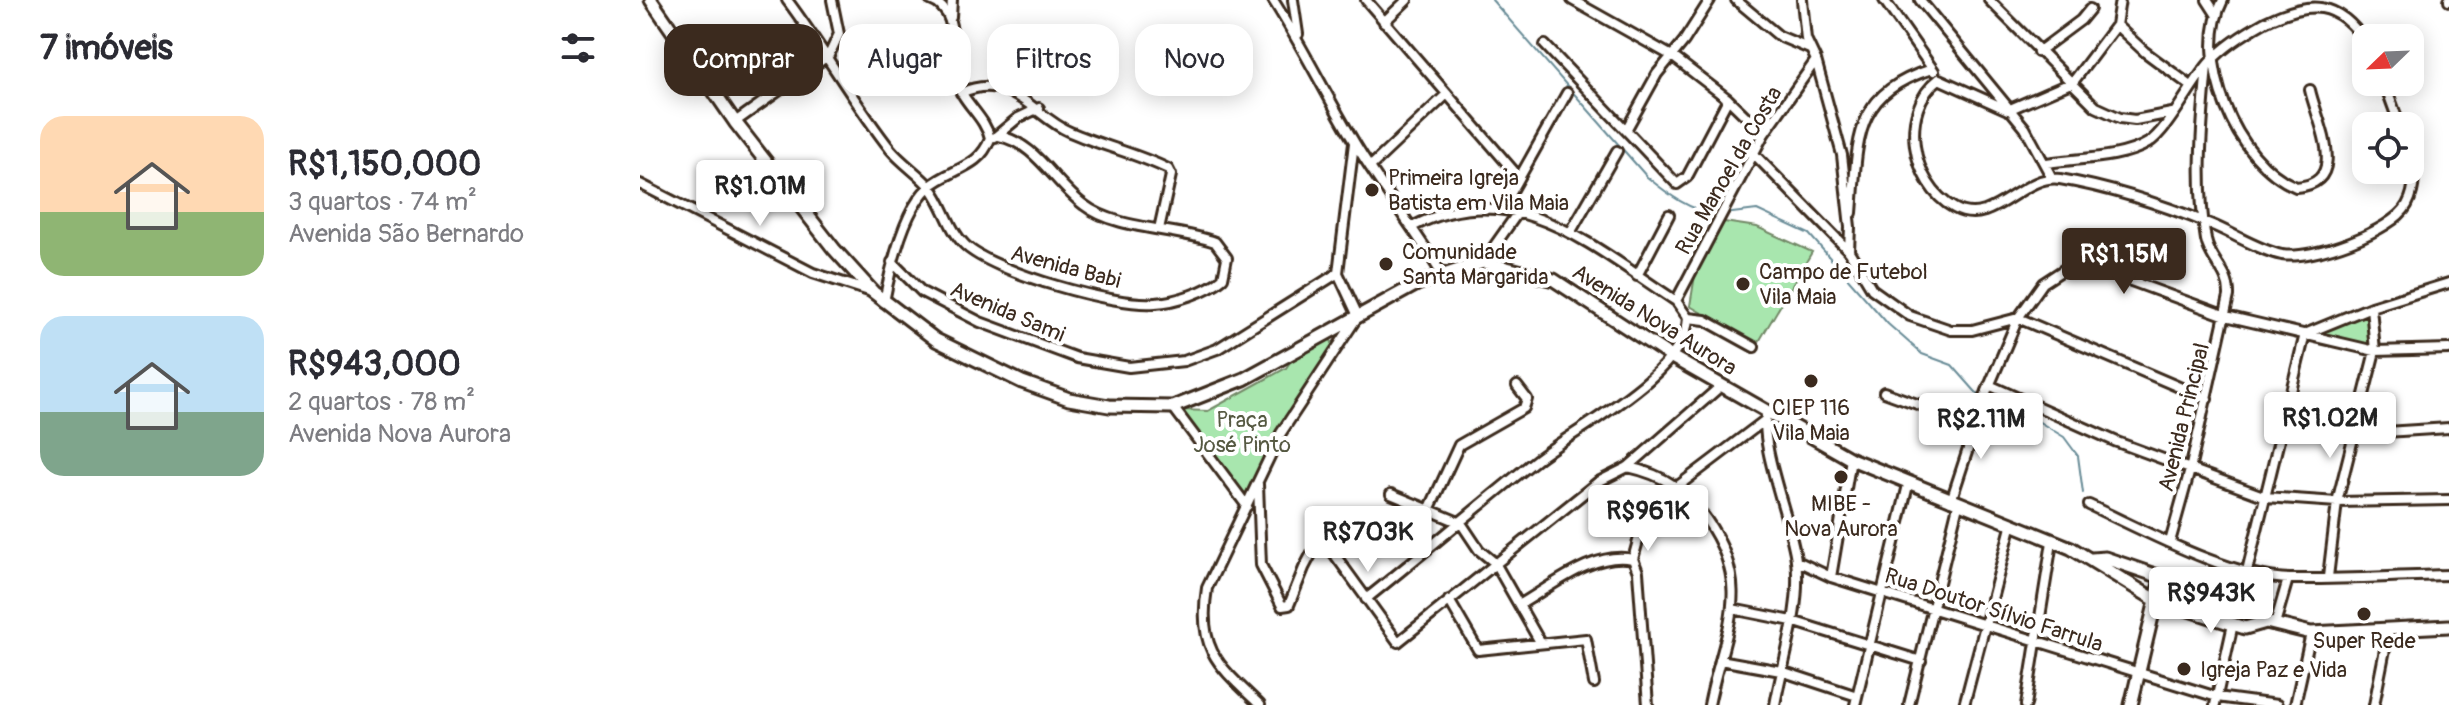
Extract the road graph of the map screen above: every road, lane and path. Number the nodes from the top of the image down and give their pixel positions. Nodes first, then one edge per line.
1 (787, 0) edge
2 (832, 0) edge
3 (930, 0) edge
4 (952, 0) edge
5 (1273, 0) edge
6 (1293, 0) edge
7 (1366, 0) edge
8 (1407, 0) edge
9 (1572, 0) edge
10 (1710, 0) edge
11 (1736, 0) edge
12 (1802, 0) edge
13 (1884, 0) edge
14 (1920, 0) edge
15 (1989, 0) edge
16 (2120, 0) edge
17 (2207, 0) edge
18 (2223, 0) edge
19 (656, 2) edge
20 (2090, 9) dead end
21 (2216, 14) junction
22 (951, 18) junction
23 (1384, 22) junction
24 (951, 24) edge
25 (2352, 24) edge
26 (2116, 25) junction
27 (1298, 39) junction
28 (1545, 45) dead end
29 (1810, 49) junction
30 (2038, 52) junction
31 (829, 55) junction
32 (1672, 56) junction
33 (1816, 60) junction
34 (2209, 63) junction
35 (1932, 69) junction
36 (1939, 79) junction
37 (2073, 82) junction
38 (2191, 86) junction
39 (971, 90) edge
40 (2310, 90) dead end
41 (1567, 93) dead end
42 (1447, 94) junction
43 (963, 96) edge
44 (1728, 99) junction
45 (1039, 108) junction
46 (2008, 110) junction
47 (2172, 113) junction
48 (735, 122) junction
49 (1626, 130) junction
50 (1764, 134) junction
51 (995, 138) junction
52 (1354, 143) junction
53 (1617, 151) dead end
54 (1753, 153) junction
55 (2047, 163) junction
56 (1370, 167) junction
57 (1518, 176) junction
58 (2052, 178) junction
59 (640, 184) edge
60 (2412, 184) edge
61 (930, 187) junction
62 (1503, 207) junction
63 (1519, 211) junction
64 (1669, 215) dead end
65 (2206, 222) junction
66 (1414, 226) junction
67 (1850, 227) junction
68 (1159, 229) junction
69 (1570, 233) junction
70 (1849, 251) junction
71 (892, 262) junction
72 (1483, 262) junction
73 (1338, 273) junction
74 (1441, 273) junction
75 (1637, 276) junction
76 (2449, 283) edge
77 (873, 292) junction
78 (1676, 301) junction
79 (884, 302) junction
80 (2371, 307) junction
81 (1358, 316) junction
82 (2226, 316) junction
83 (1688, 318) junction
84 (2018, 318) junction
85 (1323, 333) junction
86 (2305, 334) junction
87 (1754, 347) dead end
88 (2449, 349) edge
89 (2375, 351) junction
90 (1337, 352) junction
91 (1670, 356) junction
92 (1722, 385) junction
93 (1517, 386) dead end
94 (1988, 388) junction
95 (1884, 392) dead end
96 (2207, 399) junction
97 (1173, 407) junction
98 (1765, 416) junction
99 (1975, 425) junction
100 (2449, 428) edge
101 (2353, 434) junction
102 (1851, 459) junction
103 (1628, 467) junction
104 (2190, 470) junction
105 (1258, 484) junction
106 (1908, 485) junction
107 (1678, 486) junction
108 (1391, 494) dead end
109 (2266, 497) junction
110 (2449, 500) edge
111 (2337, 502) junction
112 (1954, 504) junction
113 (2089, 505) dead end
114 (1247, 506) junction
115 (1429, 510) junction
116 (1654, 512) dead end
117 (1461, 523) junction
118 (2011, 527) junction
119 (2052, 542) junction
120 (2170, 542) junction
121 (1633, 559) junction
122 (2092, 559) junction
123 (1797, 561) junction
124 (1495, 563) junction
125 (2247, 571) junction
126 (2449, 575) edge
127 (1831, 577) junction
128 (2328, 577) junction
129 (2161, 579) junction
130 (2288, 579) junction
131 (1880, 592) junction
132 (1366, 599) junction
133 (2154, 599) junction
134 (1449, 600) junction
135 (1519, 605) junction
136 (1932, 608) junction
137 (1732, 609) junction
138 (1792, 621) junction
139 (2271, 623) junction
140 (1984, 624) junction
141 (2233, 624) junction
142 (2449, 626) edge
143 (2389, 629) junction
144 (2311, 633) junction
145 (1540, 642) junction
146 (2039, 642) junction
147 (1868, 647) junction
148 (1720, 660) junction
149 (1921, 661) junction
150 (1781, 671) junction
151 (2138, 674) junction
152 (1594, 683) dead end
153 (1856, 700) edge
154 (2216, 701) edge
155 (1260, 705) edge
156 (1648, 705) edge
157 (1709, 705) edge
158 (1775, 705) edge
159 (1909, 705) edge
160 (1964, 705) edge
161 (2026, 705) edge
162 (2131, 705) edge
163 (2277, 705) edge
164 (2295, 705) edge
165 (2374, 705) edge

1 - 31 street
2 - 31 street
3 - 22 street
4 - 22 street
5 - 27 street
6 - 27 street
7 - 23 street
8 - 23 street
9 - 32 street
10 - 32 street
11 - 29 street
12 - 29 street
13 - 35 street
14 - 46 street
15 - 30 street
16 - 26 street
17 - 21 street
18 - 21 street
19 - 48 street, Avenida Nova Aurora
20 - 30 street
21 - 34 street, Avenida Principal
22 - 24 street
23 - 42 street
25 - 34 street
26 - 37 street
26 - 38 street
27 - 52 street
28 - 49 street
29 - 33 street
30 - 37 street
31 - 48 street
31 - 61 street
32 - 44 street
32 - 49 street
33 - 50 street, Rua Manoel da Costa
33 - 67 street
34 - 38 street
34 - 40 street
34 - 65 street, Avenida Principal
35 - 36 street
35 - 67 street
36 - 46 street
36 - 58 street
37 - 46 street
37 - 47 street
38 - 47 street
39 - 45 street
41 - 57 street
42 - 56 street
42 - 57 street
43 - 51 street
44 - 49 street
44 - 50 street
45 - 51 street
45 - 68 street
46 - 55 street
47 - 55 street
48 - 77 street, Avenida Nova Aurora
50 - 54 street, Rua Manoel da Costa
51 - 61 street
51 - 68 street, Avenida Babi
52 - 56 street
52 - 73 street
53 - 69 street
54 - 70 street
54 - 78 street, Rua Manoel da Costa
55 - 58 street
56 - 66 street
57 - 62 street
58 - 65 street
59 - 77 street
60 - 65 street
61 - 68 street, Avenida Babi
61 - 71 street
62 - 63 street
62 - 66 street
63 - 69 street
63 - 72 street
64 - 75 street
65 - 82 street, Avenida Principal
66 - 74 street
67 - 70 street
69 - 75 street
70 - 84 street
71 - 73 street, Avenida Sami
71 - 79 street
72 - 74 street, Avenida Nova Aurora
72 - 91 street, Avenida Nova Aurora
73 - 81 street
74 - 81 street, Avenida Nova Aurora
75 - 78 street
76 - 80 street
77 - 79 street, Avenida Nova Aurora
78 - 83 street
79 - 97 street, Avenida Nova Aurora
80 - 86 street
80 - 89 street
81 - 85 street, Avenida Nova Aurora
81 - 90 street
82 - 84 street
82 - 86 street
82 - 96 street, Avenida Principal
83 - 87 street
83 - 91 street
84 - 94 street
84 - 96 street
85 - 90 street
85 - 97 street, Avenida Nova Aurora
86 - 89 street
86 - 109 street
88 - 89 street
89 - 101 street
90 - 105 street
91 - 92 street, Avenida Nova Aurora
91 - 117 street
92 - 98 street, Avenida Nova Aurora
92 - 103 street
93 - 115 street
94 - 99 street
94 - 104 street
95 - 99 street
96 - 104 street, Avenida Principal
97 - 114 street
98 - 102 street, Avenida Nova Aurora
98 - 107 street
98 - 123 street
99 - 112 street
100 - 101 street
101 - 111 street
102 - 106 street, Avenida Nova Aurora
102 - 127 street
103 - 107 street
103 - 124 street
104 - 109 street
104 - 120 street, Avenida Principal
105 - 114 street
105 - 132 street
106 - 112 street, Avenida Nova Aurora
106 - 131 street
107 - 137 street
108 - 115 street
109 - 111 street
109 - 125 street
110 - 111 street
111 - 128 street
112 - 118 street, Avenida Nova Aurora
112 - 136 street
113 - 120 street
114 - 155 street
115 - 117 street
116 - 121 street
117 - 124 street
117 - 132 street
118 - 119 street, Avenida Nova Aurora
118 - 140 street
119 - 122 street, Avenida Nova Aurora
119 - 146 street
120 - 125 street
121 - 135 street
121 - 156 street
122 - 129 street, Avenida Nova Aurora
122 - 133 street, Avenida Nova Aurora
123 - 127 street, Rua Doutor Sílvio Farrula
123 - 138 street
124 - 134 street
124 - 135 street
125 - 130 street
126 - 128 street
127 - 131 street, Rua Doutor Sílvio Farrula
128 - 130 street
129 - 133 street
129 - 139 street, Avenida Nova Aurora
130 - 139 street
131 - 136 street, Rua Doutor Sílvio Farrula
131 - 147 street
132 - 134 street
133 - 141 street, Avenida Nova Aurora
133 - 151 street
134 - 145 street
135 - 145 street
136 - 140 street, Rua Doutor Sílvio Farrula
136 - 149 street
137 - 138 street
137 - 148 street
138 - 147 street
138 - 150 street
139 - 141 street, Avenida Nova Aurora
139 - 144 street, Avenida Nova Aurora
140 - 146 street, Rua Doutor Sílvio Farrula
140 - 160 street
141 - 154 street
142 - 143 street, Avenida Nova Aurora
143 - 144 street, Avenida Nova Aurora
143 - 165 street
144 - 164 street
145 - 152 street
146 - 151 street, Rua Doutor Sílvio Farrula
146 - 161 street
147 - 149 street
147 - 153 street
148 - 150 street
148 - 157 street
149 - 159 street
150 - 153 street
150 - 158 street
151 - 154 street, Rua Doutor Sílvio Farrula
151 - 162 street
154 - 163 street, Rua Doutor Sílvio Farrula

